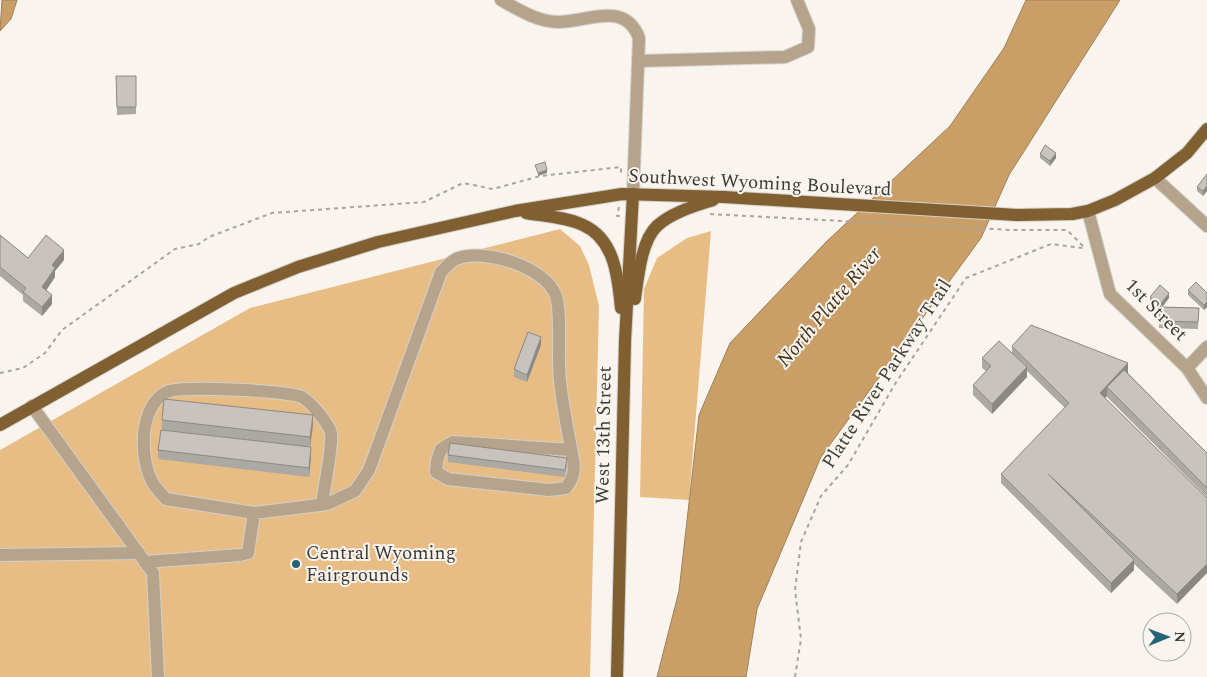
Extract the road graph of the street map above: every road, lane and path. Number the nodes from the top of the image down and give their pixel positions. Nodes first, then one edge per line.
1 (501, 0) edge
2 (797, 0) edge
3 (638, 61) junction
4 (1207, 129) edge
5 (621, 166) dead end
6 (1155, 178) junction
7 (633, 194) junction
8 (724, 197) junction
9 (515, 211) junction
10 (1088, 211) junction
11 (807, 219) dead end
12 (1207, 226) edge
13 (625, 340) junction
14 (1207, 347) edge
15 (1188, 368) junction
16 (0, 373) edge
17 (1207, 398) edge
18 (32, 406) junction
19 (0, 425) edge
20 (572, 450) junction
21 (322, 504) junction
22 (254, 513) junction
23 (0, 555) edge
24 (142, 558) junction
25 (158, 677) edge
26 (617, 677) edge
27 (794, 677) edge

1 - 3 street
2 - 3 street
3 - 7 street
4 - 6 main road, Southwest Wyoming Boulevard
5 - 16 path
6 - 10 main road, Southwest Wyoming Boulevard
6 - 12 street
7 - 8 main road, Southwest Wyoming Boulevard
7 - 9 main road, Southwest Wyoming Boulevard
7 - 13 main road, West 13th Street
8 - 10 main road, Southwest Wyoming Boulevard
8 - 13 main road
9 - 13 main road
9 - 18 main road, Southwest Wyoming Boulevard
10 - 15 street, 1st Street
11 - 27 path, Platte River Parkway Trail
13 - 26 main road, West 13th Street
14 - 15 street
15 - 17 street, 1st Street
18 - 19 main road, Southwest Wyoming Boulevard
18 - 24 street
20 - 20 street
20 - 21 street
21 - 22 street
21 - 22 street
22 - 24 street
23 - 24 street
24 - 25 street

